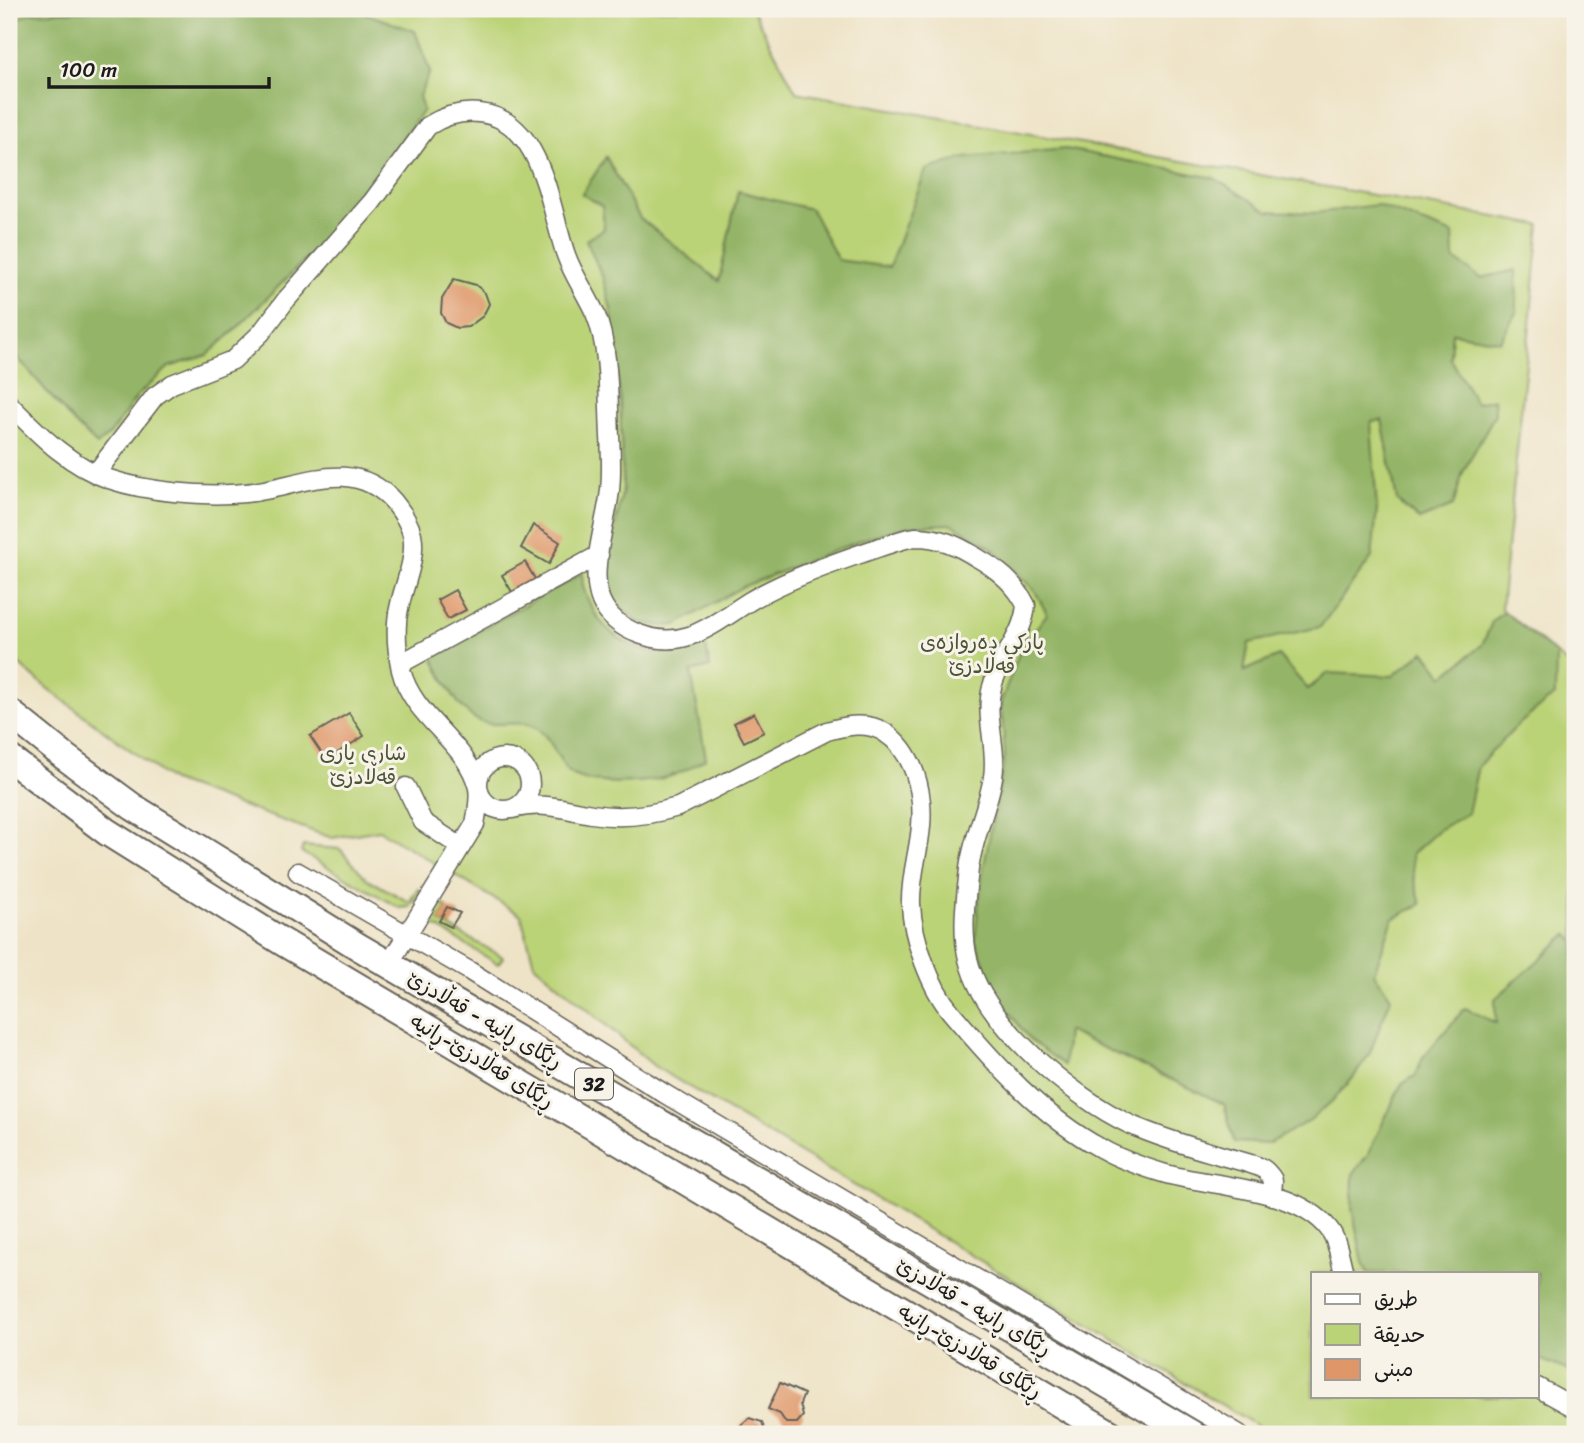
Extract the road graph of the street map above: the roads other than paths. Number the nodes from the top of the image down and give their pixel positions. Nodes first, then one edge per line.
1 (9, 404) edge
2 (96, 473) junction
3 (599, 555) junction
4 (400, 664) junction
5 (9, 712) edge
6 (463, 757) junction
7 (9, 758) edge
8 (492, 761) junction
9 (528, 775) junction
10 (406, 787) dead end
11 (479, 790) junction
12 (556, 806) junction
13 (508, 810) junction
14 (475, 824) junction
15 (461, 847) junction
16 (298, 872) dead end
17 (408, 935) junction
18 (388, 964) junction
19 (1272, 1196) junction
20 (1344, 1272) edge
21 (1538, 1388) edge
22 (1575, 1408) edge
23 (1111, 1434) edge
24 (1192, 1434) edge
25 (1239, 1434) edge

1 - 2 street
2 - 3 street
2 - 4 street
3 - 4 street
3 - 19 street
4 - 6 street
5 - 18 main road, ڕێگای ڕانیە - قەڵادزێ / 32
6 - 8 street
6 - 11 street
7 - 23 main road, ڕێگای قەڵادزێ-ڕانیە / 32
8 - 9 street
8 - 11 street
9 - 12 street
9 - 13 street
10 - 15 street
11 - 13 street
11 - 14 street
12 - 13 street
12 - 19 street
13 - 14 street
14 - 15 street
15 - 17 street
16 - 17 street
17 - 18 street
17 - 25 street
18 - 24 main road, ڕێگای ڕانیە - قەڵادزێ / 32
19 - 20 street
21 - 22 street

